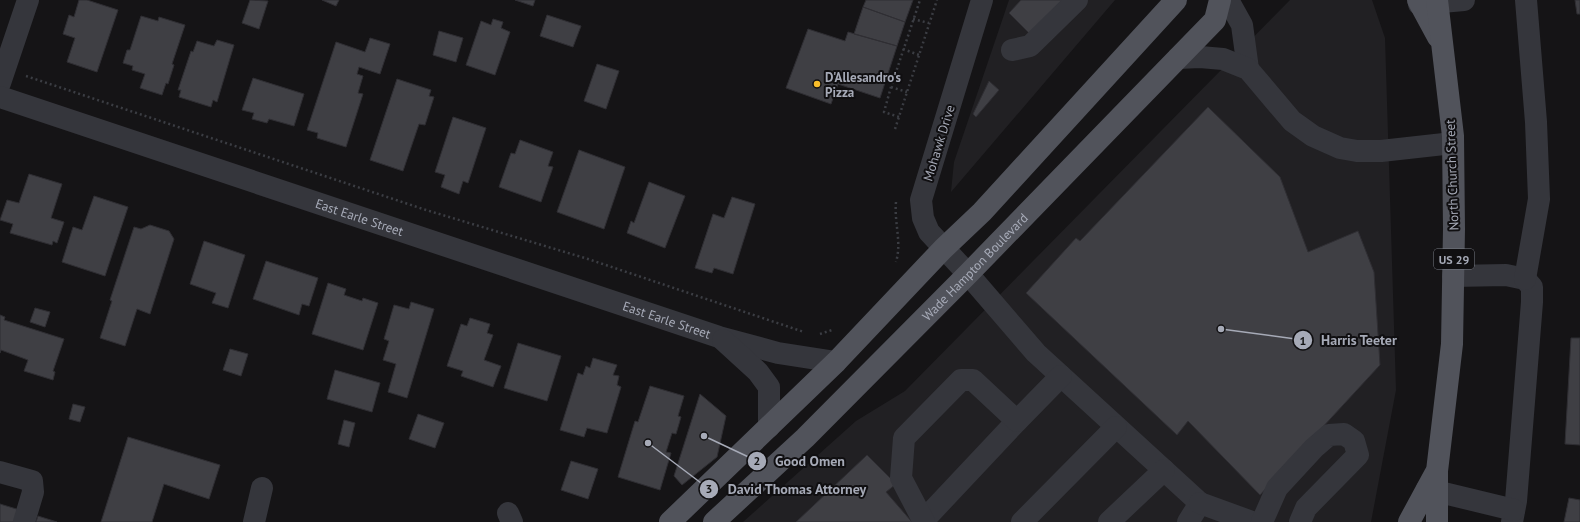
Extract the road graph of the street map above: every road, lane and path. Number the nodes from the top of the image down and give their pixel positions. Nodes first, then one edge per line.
1 (28, 0) edge
2 (920, 0) edge
3 (937, 0) edge
4 (982, 0) edge
5 (1077, 0) edge
6 (1176, 0) edge
7 (1220, 0) edge
8 (1228, 0) edge
9 (1464, 0) edge
10 (1526, 0) edge
11 (1428, 1) edge
12 (913, 19) junction
13 (929, 24) junction
14 (903, 49) junction
15 (1012, 50) dead end
16 (919, 54) junction
17 (1178, 58) junction
18 (1248, 69) junction
19 (23, 76) dead end
20 (0, 83) edge
21 (890, 87) junction
22 (907, 92) junction
23 (0, 97) edge
24 (899, 117) junction
25 (895, 129) dead end
26 (1453, 143) junction
27 (897, 195) dead end
28 (943, 249) junction
29 (896, 265) dead end
30 (968, 274) junction
31 (1454, 276) junction
32 (1525, 278) junction
33 (836, 329) dead end
34 (807, 333) dead end
35 (819, 334) dead end
36 (719, 337) junction
37 (836, 362) junction
38 (1061, 376) junction
39 (1017, 421) junction
40 (769, 427) junction
41 (1116, 427) junction
42 (1164, 470) junction
43 (0, 472) edge
44 (1434, 484) junction
45 (262, 488) dead end
46 (1200, 503) junction
47 (1513, 516) edge
48 (25, 519) edge
49 (923, 521) edge
50 (254, 522) edge
51 (670, 522) edge
52 (714, 522) edge
53 (1022, 522) edge
54 (1109, 522) edge
55 (1188, 522) edge
56 (1252, 522) edge
57 (1262, 522) edge
58 (1300, 522) edge
59 (1409, 522) edge
60 (1437, 522) edge

1 - 20 street
2 - 12 path
3 - 13 path
4 - 28 street, Mohawk Drive
5 - 15 street
6 - 28 main road
7 - 17 main road, Wade Hampton Boulevard
8 - 18 street
9 - 11 street
10 - 32 street
11 - 26 main road, North Church Street / US 29
12 - 13 path
12 - 14 path
13 - 16 path
14 - 16 path
14 - 21 path
16 - 22 path
17 - 18 street
17 - 30 main road, Wade Hampton Boulevard
18 - 26 street
19 - 34 path
21 - 22 path
21 - 24 path
22 - 24 path
23 - 36 street, East Earle Street
24 - 25 path
26 - 31 main road, North Church Street / US 29
27 - 29 path
28 - 30 street, Mohawk Drive
28 - 37 main road
30 - 38 street, Mohawk Drive
30 - 52 main road, Wade Hampton Boulevard
31 - 32 street
31 - 44 main road, North Church Street / US 29
32 - 47 street
33 - 35 path
36 - 37 street, East Earle Street
36 - 40 street, East Earle Street
37 - 40 main road
38 - 39 street
38 - 41 street, Mohawk Drive
39 - 49 street
39 - 49 street
40 - 51 main road
41 - 42 street, Mohawk Drive
41 - 53 street
42 - 46 street, Mohawk Drive
42 - 54 street
43 - 48 street
44 - 47 street
44 - 59 main road, North Church Street / US 29
44 - 60 main road, North Church Street / US 29
45 - 50 street
46 - 55 street
46 - 56 street
57 - 58 street

